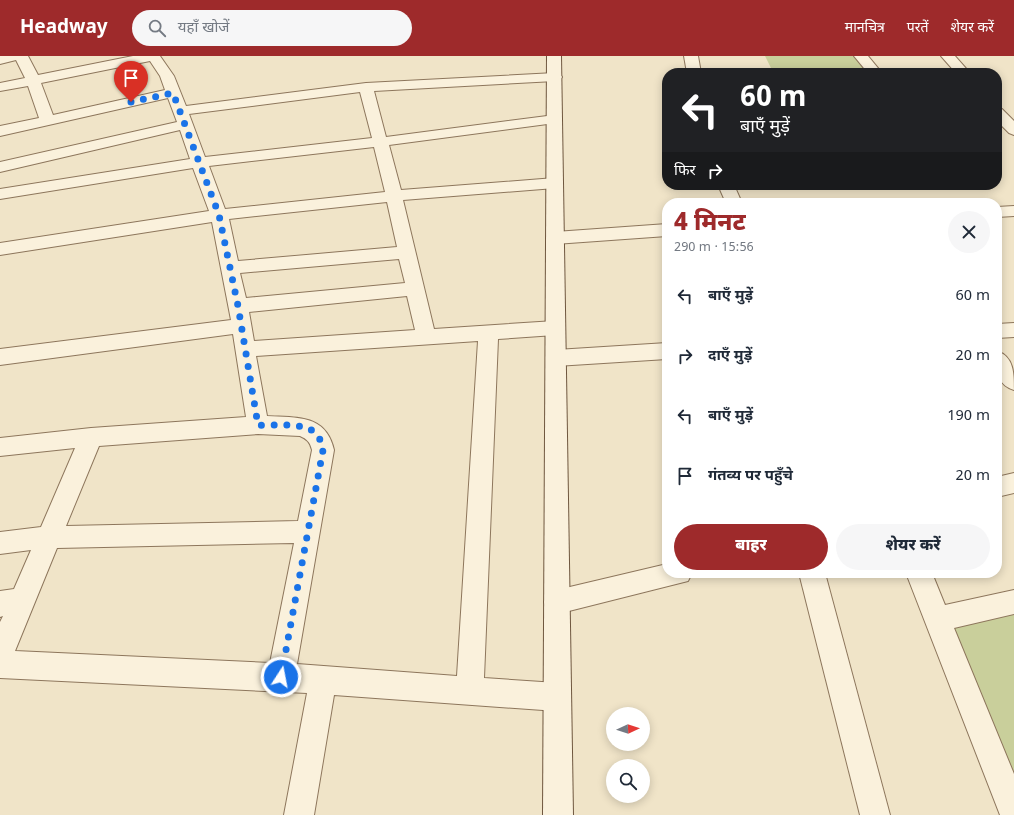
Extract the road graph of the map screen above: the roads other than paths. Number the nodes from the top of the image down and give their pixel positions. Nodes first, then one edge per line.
1 (17, 56) edge
2 (21, 56) edge
3 (153, 56) edge
4 (691, 56) edge
5 (861, 56) edge
6 (948, 56) edge
7 (0, 60) edge
8 (555, 66) edge
9 (693, 68) edge
10 (871, 68) edge
11 (959, 68) edge
12 (33, 79) junction
13 (0, 87) edge
14 (366, 87) junction
15 (173, 93) junction
16 (183, 118) junction
17 (555, 119) junction
18 (1002, 119) edge
19 (47, 120) junction
20 (1014, 130) edge
21 (0, 131) edge
22 (380, 142) junction
23 (199, 162) junction
24 (0, 167) edge
25 (555, 183) junction
26 (0, 194) edge
27 (394, 196) junction
28 (1014, 210) edge
29 (1002, 211) edge
30 (219, 215) junction
31 (662, 230) edge
32 (555, 238) junction
33 (0, 249) edge
34 (407, 252) junction
35 (230, 268) junction
36 (415, 289) junction
37 (238, 306) junction
38 (241, 326) junction
39 (555, 328) junction
40 (488, 333) junction
41 (426, 336) junction
42 (245, 349) junction
43 (662, 351) edge
44 (0, 357) edge
45 (556, 358) junction
46 (1002, 366) edge
47 (1014, 382) edge
48 (258, 425) junction
49 (91, 437) junction
50 (0, 447) edge
51 (1014, 484) edge
52 (1002, 486) edge
53 (308, 532) junction
54 (49, 537) junction
55 (0, 543) edge
56 (662, 577) edge
57 (813, 578) edge
58 (921, 578) edge
59 (11, 602) edge
60 (557, 602) junction
61 (1014, 602) edge
62 (938, 618) junction
63 (0, 654) edge
64 (0, 664) edge
65 (281, 677) junction
66 (323, 680) junction
67 (470, 691) junction
68 (557, 697) junction
69 (1014, 811) edge
70 (298, 815) edge
71 (558, 815) edge
72 (875, 815) edge

1 - 7 street
2 - 12 street
3 - 12 street
3 - 15 street
4 - 9 street
5 - 10 street
6 - 11 street
8 - 14 street
8 - 17 street
12 - 13 street
12 - 19 street
14 - 16 street
14 - 22 street
15 - 16 street
15 - 19 street
16 - 23 street
16 - 24 street
17 - 22 street
17 - 25 street
18 - 20 street
19 - 21 street
22 - 23 street
22 - 27 street
23 - 26 street
23 - 30 street
25 - 27 street
25 - 32 street
27 - 30 street
27 - 34 street
28 - 29 street
30 - 33 street
30 - 35 street
31 - 32 street
32 - 39 street
34 - 35 street
34 - 36 street
35 - 37 street
36 - 37 street
36 - 41 street
37 - 38 street
38 - 42 street
38 - 44 street
39 - 40 street
39 - 45 street
40 - 41 street
40 - 67 street
41 - 42 street
42 - 48 street
43 - 45 street
45 - 60 street
46 - 47 street
48 - 49 street
48 - 53 street
49 - 50 street
49 - 54 street
51 - 52 street
53 - 54 street
53 - 65 street
54 - 55 street
54 - 59 street
56 - 60 street
57 - 72 street
58 - 62 street
59 - 63 street
60 - 68 street
61 - 62 street
62 - 69 street
64 - 65 street
65 - 66 street
66 - 67 street
66 - 70 street
67 - 68 street
68 - 71 street

